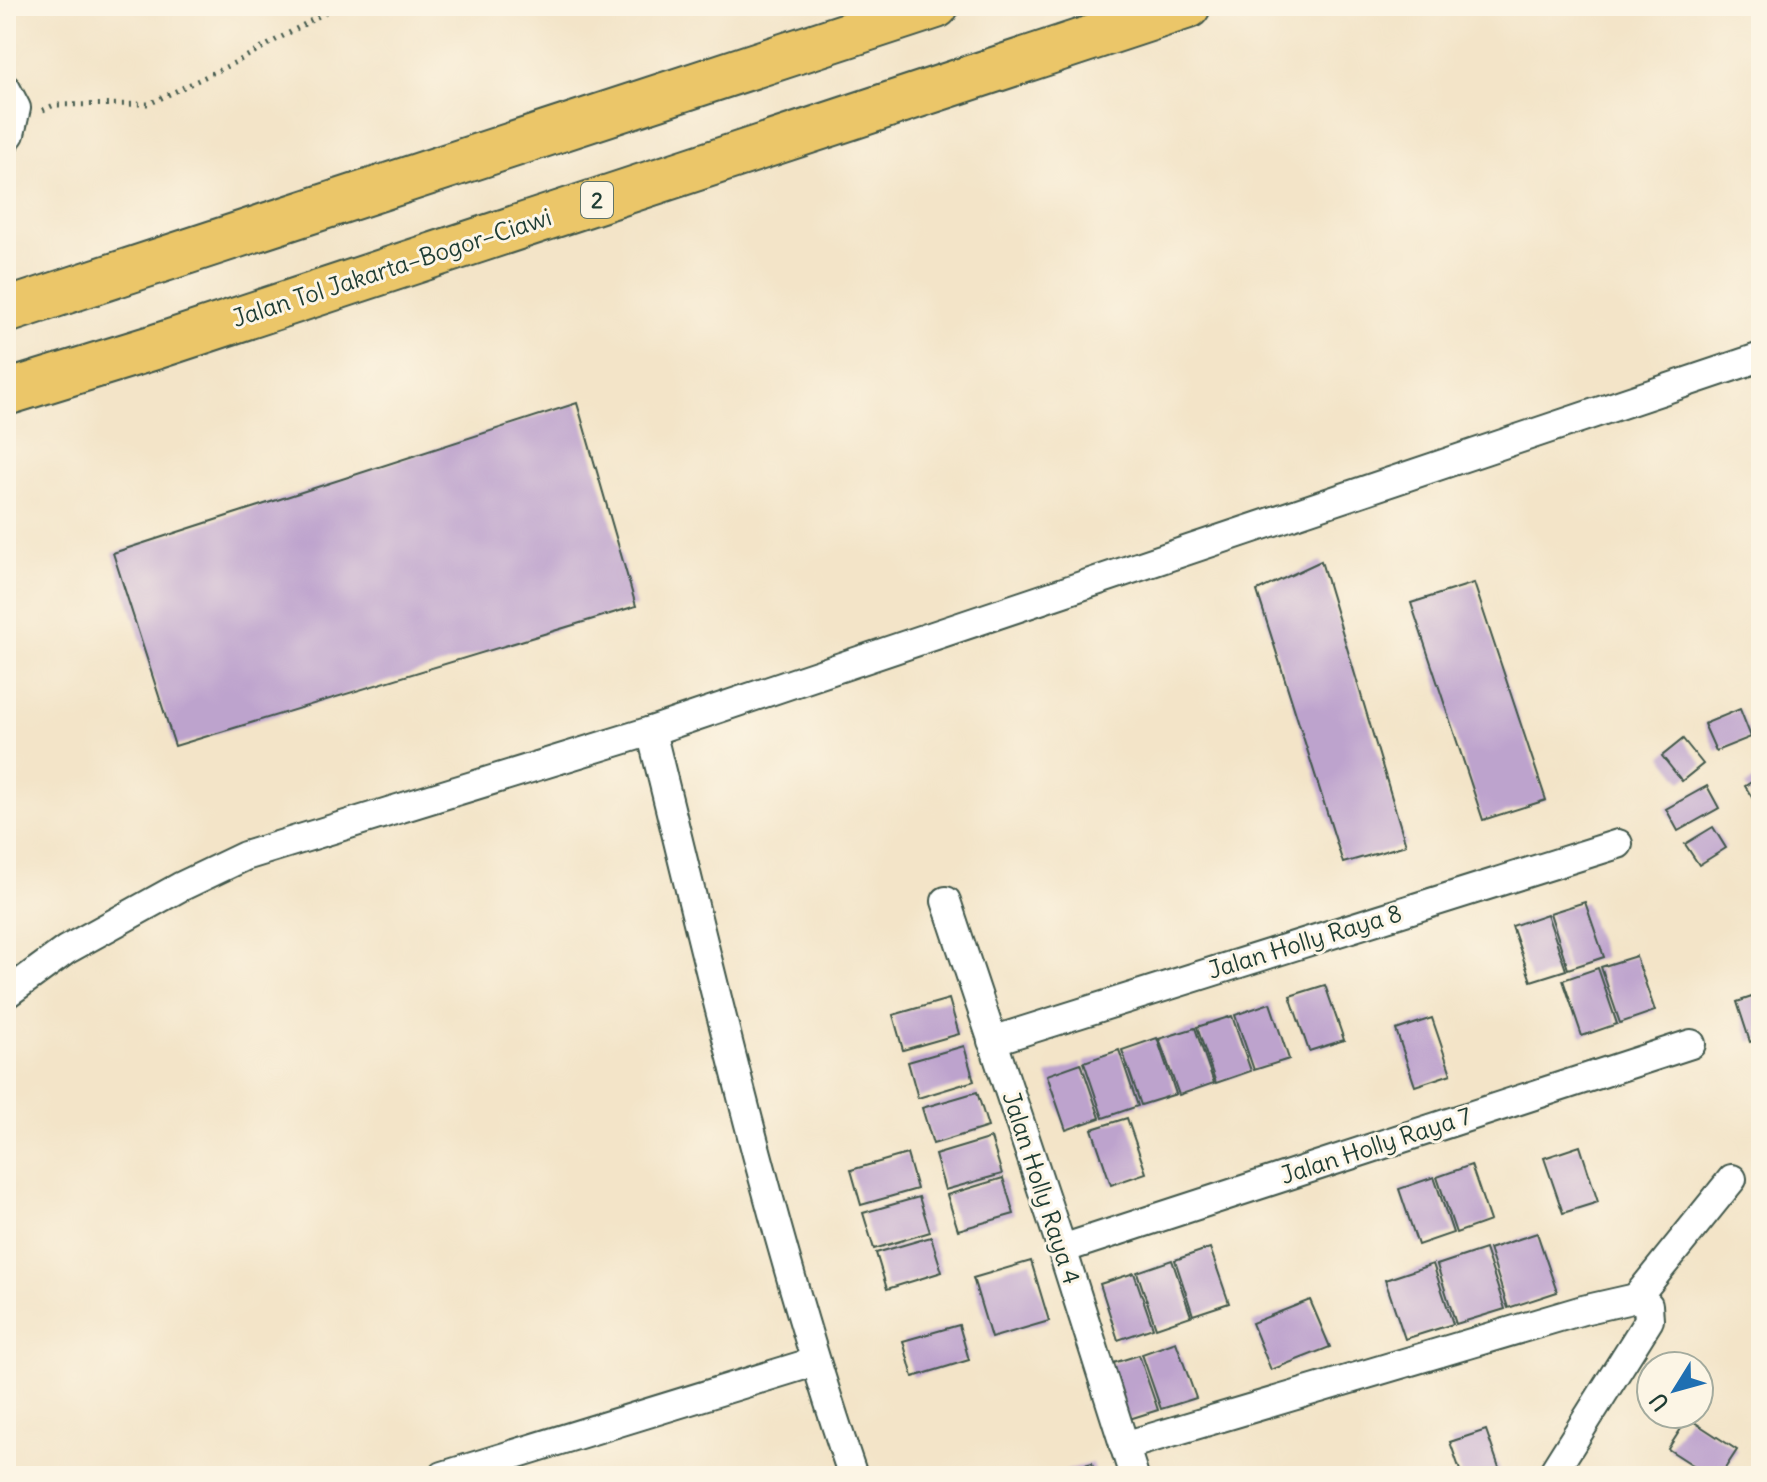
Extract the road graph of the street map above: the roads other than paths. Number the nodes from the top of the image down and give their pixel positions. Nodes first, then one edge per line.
1 (936, 6) edge
2 (1188, 6) edge
3 (6, 89) edge
4 (9, 132) edge
5 (6, 311) edge
6 (1761, 357) edge
7 (6, 393) edge
8 (651, 731) junction
9 (1618, 844) dead end
10 (946, 901) dead end
11 (6, 994) edge
12 (992, 1041) junction
13 (1691, 1044) dead end
14 (1732, 1179) dead end
15 (1062, 1249) junction
16 (1636, 1298) junction
17 (814, 1362) junction
18 (1124, 1446) junction
19 (443, 1476) edge
20 (853, 1476) edge
21 (1134, 1476) edge
22 (1551, 1476) edge

1 - 5 highway
2 - 7 highway, Jalan Tol Jakarta–Bogor–Ciawi / 2
3 - 4 street
6 - 8 street
8 - 11 street
8 - 17 street
9 - 12 street, Jalan Holly Raya 8
10 - 12 street, Jalan Holly Raya 4
12 - 15 street, Jalan Holly Raya 4
13 - 15 street, Jalan Holly Raya 7
14 - 16 street
15 - 18 street, Jalan Holly Raya 4
16 - 18 street
16 - 22 street
17 - 19 street
17 - 20 street
18 - 21 street, Jalan Holly Raya 4

